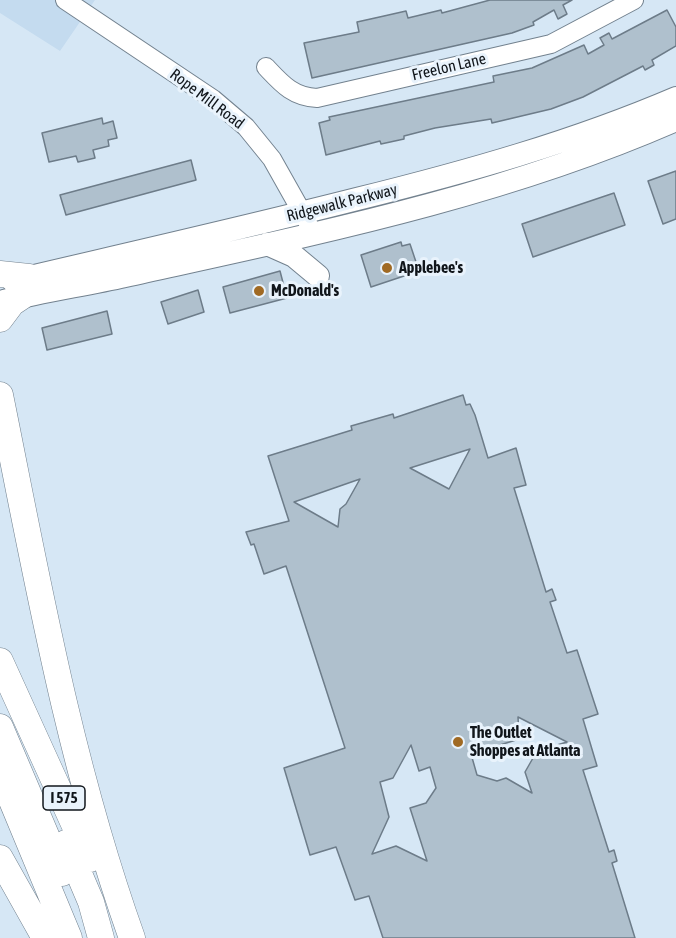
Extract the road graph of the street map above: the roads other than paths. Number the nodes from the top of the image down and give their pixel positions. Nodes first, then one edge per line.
1 (65, 0) edge
2 (634, 0) edge
3 (266, 67) dead end
4 (676, 98) edge
5 (676, 120) edge
6 (308, 223) junction
7 (267, 244) junction
8 (0, 274) edge
9 (318, 276) dead end
10 (12, 290) edge
11 (0, 318) edge
12 (0, 395) edge
13 (0, 661) edge
14 (0, 693) edge
15 (0, 727) edge
16 (0, 772) edge
17 (0, 858) edge
18 (45, 938) edge
19 (69, 938) edge
20 (87, 938) edge
21 (101, 938) edge
22 (119, 938) edge
23 (132, 938) edge

1 - 6 street, Rope Mill Road
2 - 3 street, Freelon Lane
4 - 6 main road, Ridgewalk Parkway
5 - 6 main road, Ridgewalk Parkway
6 - 7 main road, Ridgewalk Parkway
6 - 10 main road, Ridgewalk Parkway
7 - 9 main road
7 - 10 main road, Ridgewalk Parkway
8 - 10 highway
10 - 11 highway
12 - 23 highway
13 - 22 highway, I 575
14 - 21 highway
15 - 20 highway
16 - 19 highway, I 575
17 - 18 highway

